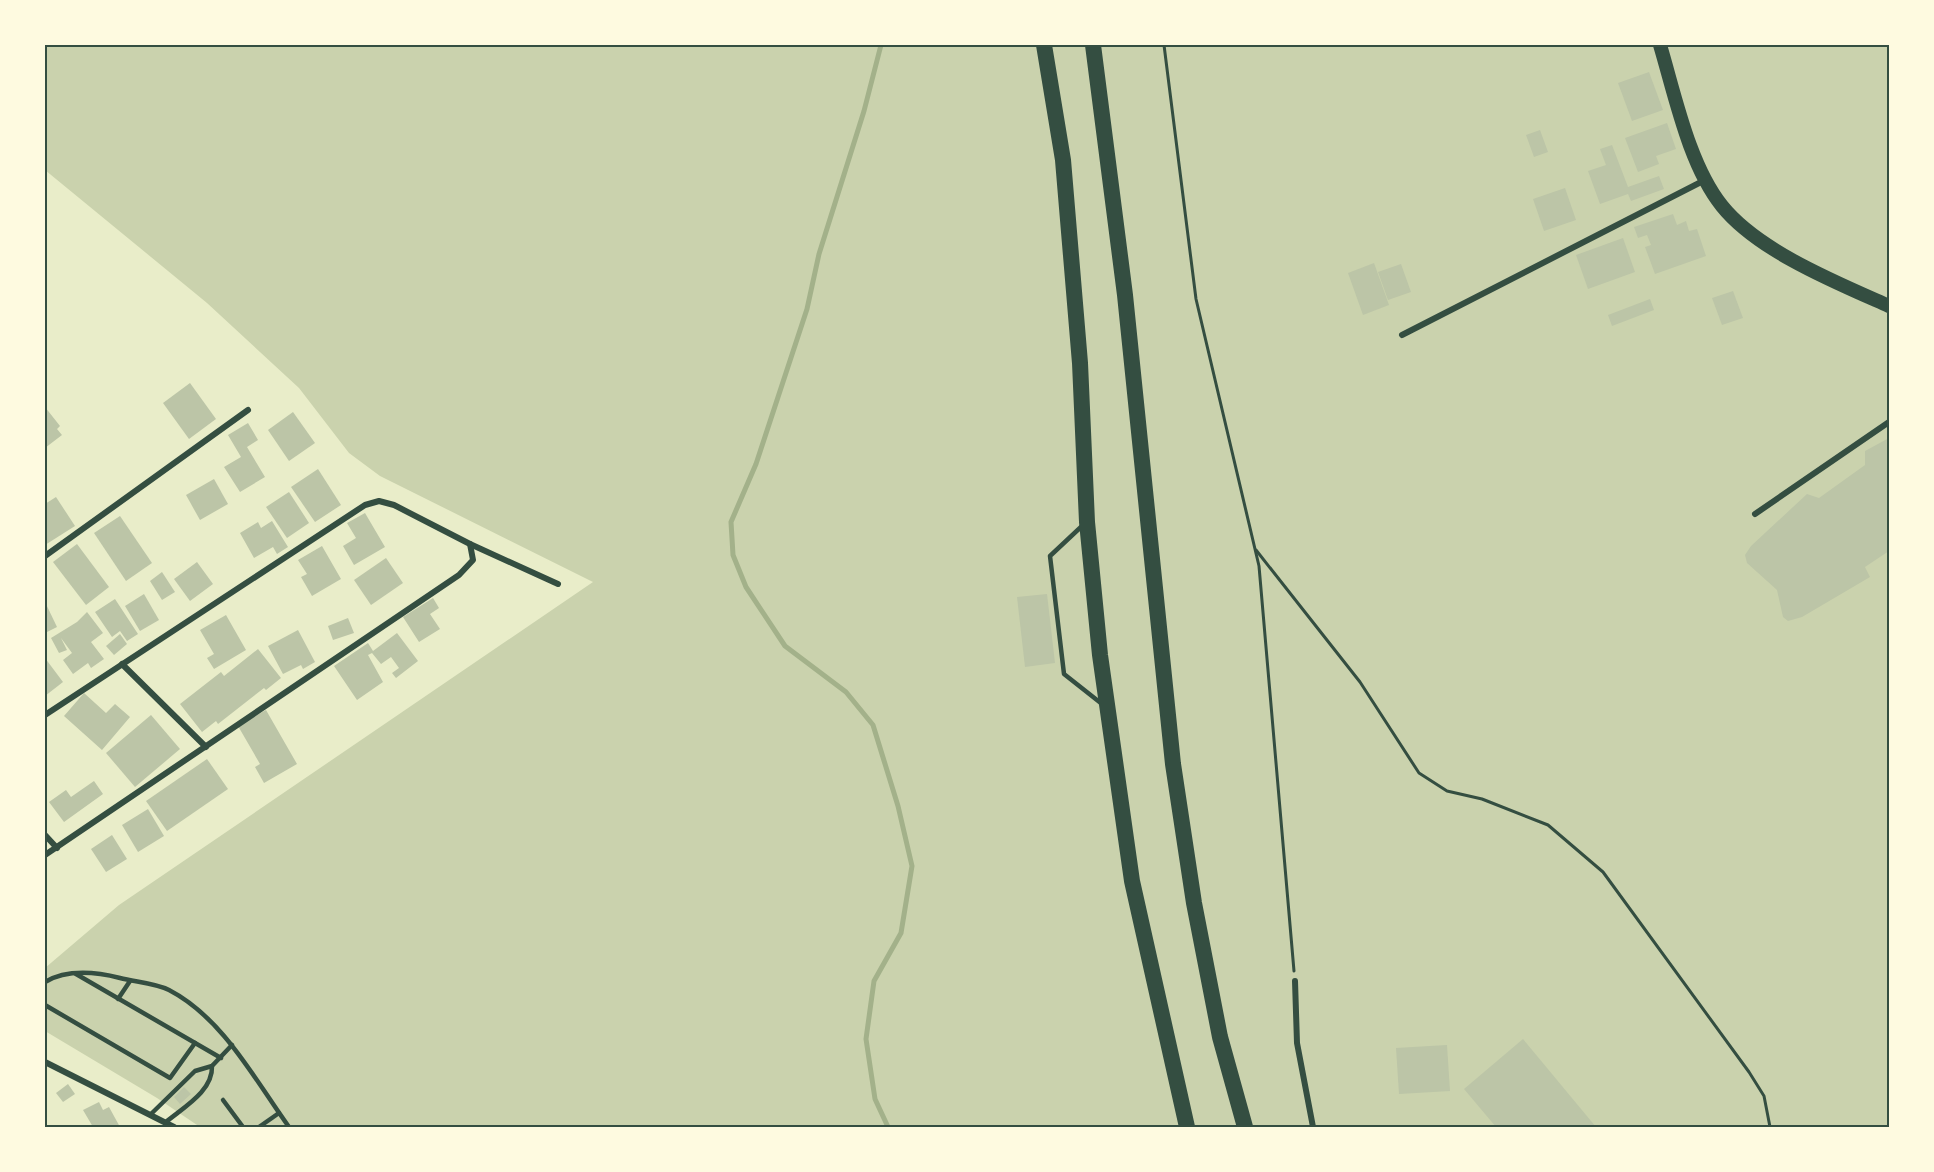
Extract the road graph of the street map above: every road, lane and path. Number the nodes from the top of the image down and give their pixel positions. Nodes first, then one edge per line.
1 (1044, 45) edge
2 (1093, 45) edge
3 (1164, 45) edge
4 (1660, 45) edge
5 (1706, 180) junction
6 (1889, 306) edge
7 (1402, 335) dead end
8 (248, 410) dead end
9 (1889, 422) edge
10 (1755, 514) dead end
11 (1086, 522) junction
12 (470, 544) junction
13 (1255, 548) junction
14 (45, 556) edge
15 (558, 584) dead end
16 (122, 664) junction
17 (1108, 709) junction
18 (45, 715) edge
19 (206, 747) junction
20 (45, 836) edge
21 (57, 848) junction
22 (45, 855) edge
23 (76, 974) junction
24 (130, 981) junction
25 (1295, 981) joint
26 (45, 982) edge
27 (118, 999) junction
28 (45, 1005) edge
29 (195, 1043) junction
30 (232, 1045) junction
31 (221, 1058) junction
32 (45, 1062) edge
33 (212, 1066) junction
34 (223, 1100) dead end
35 (279, 1113) junction
36 (151, 1114) junction
37 (166, 1122) junction
38 (174, 1127) edge
39 (243, 1127) edge
40 (259, 1127) edge
41 (289, 1127) edge
42 (1187, 1127) edge
43 (1245, 1127) edge
44 (1313, 1127) edge
45 (1770, 1127) edge

1 - 11 highway
2 - 43 highway
3 - 13 path
4 - 5 main road
5 - 6 main road
5 - 7 street
8 - 14 street
9 - 10 street
11 - 17 highway
11 - 17 lane
12 - 15 street
12 - 16 street
12 - 19 street
13 - 25 path
13 - 45 path
16 - 18 street
16 - 19 street
17 - 42 highway
19 - 21 street
20 - 21 street
21 - 22 street
23 - 24 lane
23 - 26 lane
23 - 27 lane
24 - 27 lane
24 - 30 lane
25 - 44 street
27 - 29 lane
28 - 29 lane
29 - 31 lane
30 - 31 lane
30 - 35 lane
31 - 33 lane
32 - 36 street
33 - 36 lane
33 - 37 lane
34 - 39 lane
35 - 40 lane
35 - 41 lane
36 - 37 street
37 - 38 street

